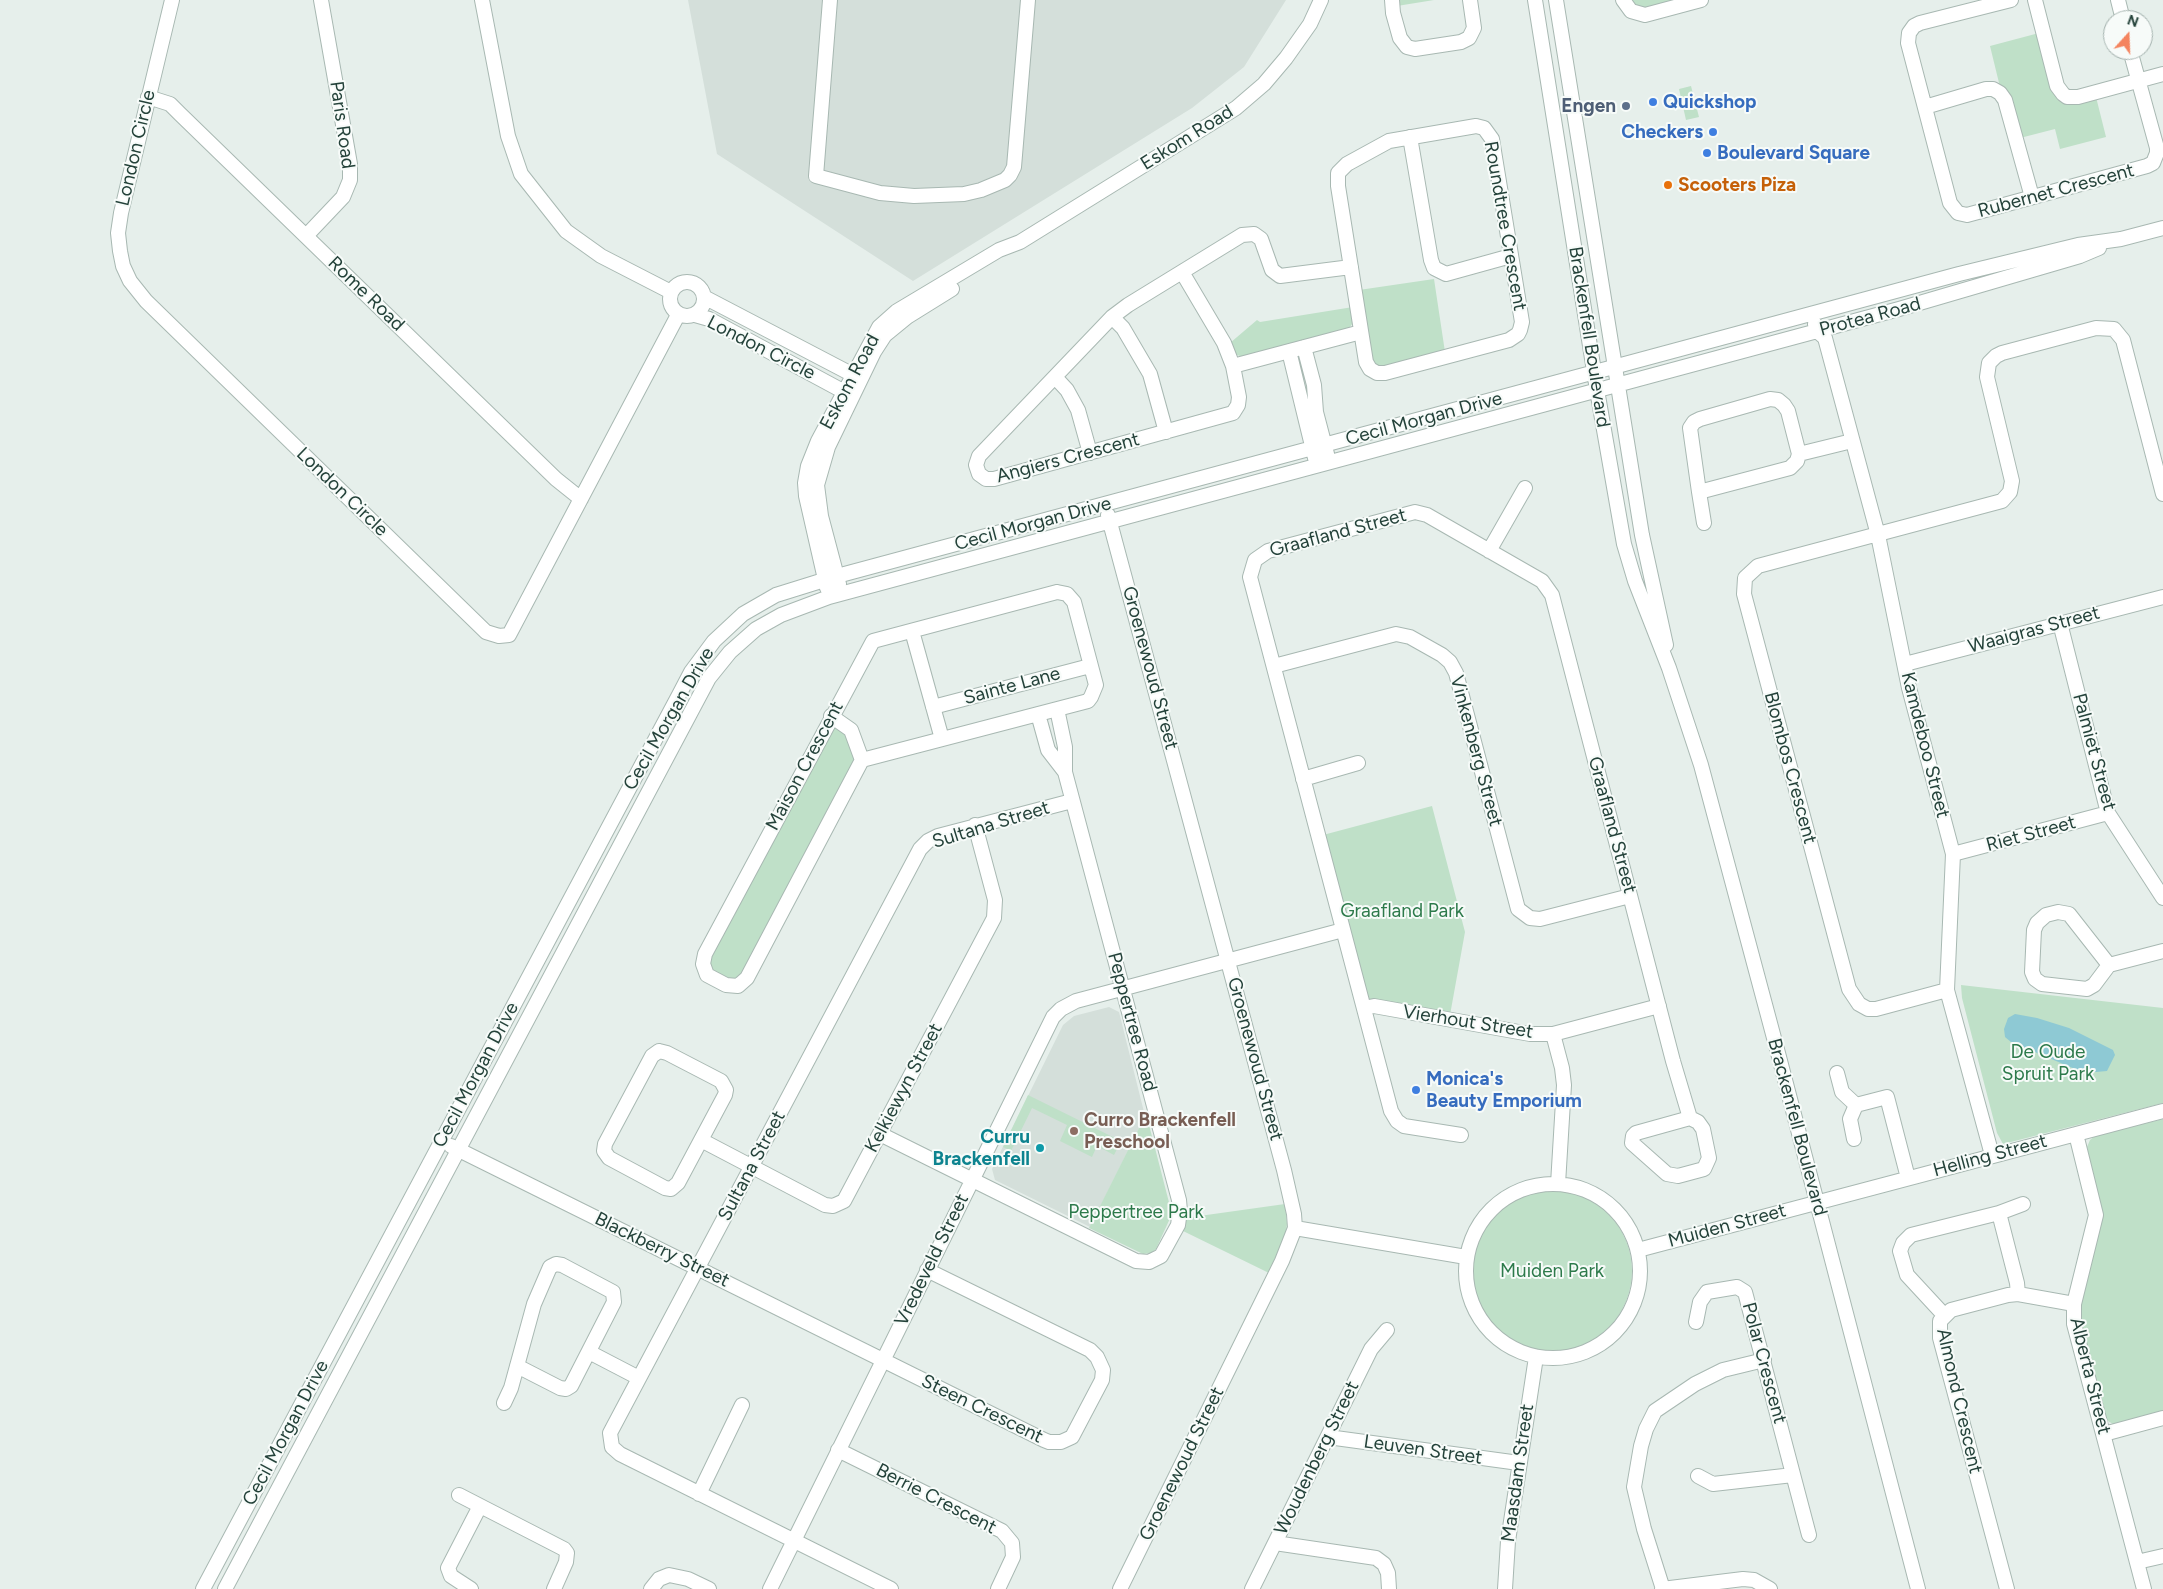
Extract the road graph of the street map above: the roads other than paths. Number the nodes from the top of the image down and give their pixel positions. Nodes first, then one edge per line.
1 (172, 0) edge
2 (321, 0) edge
3 (482, 0) edge
4 (830, 0) edge
5 (1028, 0) edge
6 (1320, 0) edge
7 (1392, 0) edge
8 (1470, 0) edge
9 (1535, 0) edge
10 (1556, 0) edge
11 (1624, 0) edge
12 (1699, 0) edge
13 (2011, 0) edge
14 (2035, 0) edge
15 (2133, 60) edge
16 (2163, 74) edge
17 (2138, 81) junction
18 (148, 97) junction
19 (1925, 107) junction
20 (1410, 137) junction
21 (2032, 197) junction
22 (2163, 228) edge
23 (306, 236) junction
24 (2121, 239) junction
25 (1511, 256) junction
26 (1351, 267) junction
27 (1182, 272) junction
28 (670, 292) junction
29 (704, 297) junction
30 (1826, 310) junction
31 (1812, 314) junction
32 (678, 315) junction
33 (695, 315) junction
34 (1112, 317) junction
35 (1361, 332) junction
36 (1824, 333) junction
37 (1304, 347) junction
38 (1289, 351) junction
39 (1232, 366) junction
40 (1614, 367) junction
41 (1595, 373) junction
42 (857, 377) junction
43 (1055, 377) junction
44 (1617, 383) junction
45 (1597, 390) junction
46 (849, 393) junction
47 (1316, 397) junction
48 (1301, 401) junction
49 (1166, 432) junction
50 (1852, 441) junction
51 (1318, 447) junction
52 (1090, 453) junction
53 (1799, 454) junction
54 (1323, 464) junction
55 (1525, 488) dead end
56 (1699, 492) junction
57 (2163, 494) edge
58 (581, 499) junction
59 (1105, 504) junction
60 (1110, 522) junction
61 (1704, 523) dead end
62 (1878, 535) junction
63 (1489, 550) junction
64 (831, 578) junction
65 (835, 595) junction
66 (2163, 596) edge
67 (2060, 623) junction
68 (912, 631) junction
69 (1905, 664) junction
70 (1090, 666) junction
71 (1274, 666) junction
72 (1669, 668) junction
73 (933, 707) junction
74 (1057, 709) junction
75 (1038, 714) junction
76 (831, 716) junction
77 (942, 739) junction
78 (862, 760) junction
79 (1358, 763) dead end
80 (1065, 772) junction
81 (1304, 779) junction
82 (1072, 801) junction
83 (2108, 813) junction
84 (975, 826) junction
85 (1953, 854) junction
86 (1630, 896) junction
87 (2163, 898) edge
88 (1343, 930) junction
89 (2163, 951) edge
90 (1228, 960) junction
91 (2109, 965) junction
92 (1123, 988) junction
93 (1947, 990) junction
94 (1659, 1006) junction
95 (1364, 1008) junction
96 (1552, 1034) junction
97 (1836, 1073) dead end
98 (1856, 1105) junction
99 (2163, 1111) edge
100 (1690, 1118) junction
101 (880, 1134) junction
102 (2076, 1134) junction
103 (1461, 1135) dead end
104 (1854, 1139) dead end
105 (701, 1140) junction
106 (440, 1142) junction
107 (459, 1149) junction
108 (1992, 1155) junction
109 (751, 1167) junction
110 (1908, 1178) junction
111 (972, 1180) junction
112 (1558, 1184) junction
113 (1817, 1202) junction
114 (2023, 1204) dead end
115 (1999, 1213) junction
116 (1295, 1228) junction
117 (1638, 1250) junction
118 (1466, 1257) junction
119 (698, 1268) junction
120 (927, 1270) junction
121 (2018, 1294) junction
122 (2074, 1304) junction
123 (1944, 1315) junction
124 (1696, 1322) dead end
125 (1387, 1330) dead end
126 (589, 1352) junction
127 (1536, 1357) junction
128 (883, 1360) junction
129 (1764, 1360) junction
130 (517, 1366) junction
131 (639, 1378) junction
132 (504, 1403) dead end
133 (742, 1405) dead end
134 (2163, 1418) edge
135 (2104, 1434) junction
136 (1328, 1437) junction
137 (838, 1450) junction
138 (1519, 1463) junction
139 (1793, 1475) junction
140 (1698, 1476) dead end
141 (699, 1494) junction
142 (459, 1495) dead end
143 (480, 1506) junction
144 (1809, 1535) dead end
145 (793, 1540) junction
146 (1275, 1543) junction
147 (2163, 1556) edge
148 (2137, 1562) junction
149 (203, 1589) edge
150 (225, 1589) edge
151 (471, 1589) edge
152 (554, 1589) edge
153 (651, 1589) edge
154 (709, 1589) edge
155 (770, 1589) edge
156 (891, 1589) edge
157 (998, 1589) edge
158 (1120, 1589) edge
159 (1252, 1589) edge
160 (1389, 1589) edge
161 (1505, 1589) edge
162 (1663, 1589) edge
163 (1770, 1589) edge
164 (1918, 1589) edge
165 (2006, 1589) edge
166 (2144, 1589) edge

1 - 18 street, London Circle
2 - 23 street, Paris Road
3 - 28 street
4 - 5 street
6 - 42 street, Eskom Road
7 - 8 street
9 - 41 street, Brackenfell Boulevard
10 - 40 street, Brackenfell Boulevard
11 - 12 street
13 - 19 street, Rubernet Crescent
14 - 17 street
15 - 17 street, Rubernet Crescent
16 - 17 street
17 - 21 street, Rubernet Crescent
18 - 23 street, Rome Road
18 - 58 street, London Circle
19 - 21 street
19 - 21 street, Rubernet Crescent
20 - 25 street, Roundtree Crescent
20 - 25 street
20 - 26 street, Roundtree Crescent
22 - 24 street, Protea Road
23 - 58 street, Rome Road
24 - 30 street, Protea Road
24 - 36 street, Protea Road
25 - 35 street, Roundtree Crescent
26 - 27 street, Angiers Crescent
26 - 35 street, Roundtree Crescent
27 - 34 street, Angiers Crescent
27 - 39 street, Angiers Crescent
28 - 29 street
28 - 32 street
29 - 33 street
29 - 42 street, London Circle
30 - 31 street, Protea Road
30 - 36 street, Kamdeboo Street
31 - 36 street, Kamdeboo Street
31 - 40 street, Protea Road
32 - 33 street
32 - 58 street, London Circle
33 - 46 street, London Circle
34 - 43 street, Angiers Crescent
34 - 49 street
35 - 37 street
36 - 44 street, Protea Road
36 - 50 street, Kamdeboo Street
37 - 38 street
37 - 47 street
38 - 39 street
38 - 48 street
39 - 49 street, Angiers Crescent
40 - 41 street, Protea Road
40 - 44 street, Brackenfell Boulevard
41 - 45 street, Brackenfell Boulevard
41 - 51 street, Cecil Morgan Drive
42 - 46 street, Eskom Road
43 - 52 street
43 - 52 street, Angiers Crescent
44 - 45 street, Protea Road
44 - 72 street, Brackenfell Boulevard
45 - 54 street, Cecil Morgan Drive
45 - 72 street, Brackenfell Boulevard
46 - 64 street, Eskom Road
47 - 48 street
47 - 51 street
48 - 51 street
49 - 52 street, Angiers Crescent
50 - 53 street
50 - 62 street, Kamdeboo Street
51 - 54 street
51 - 59 street, Cecil Morgan Drive
53 - 56 street
53 - 56 street
54 - 60 street, Cecil Morgan Drive
55 - 63 street
56 - 61 street
57 - 62 street
59 - 60 street, Groenewoud Street
59 - 64 street, Cecil Morgan Drive
60 - 65 street, Cecil Morgan Drive
60 - 90 street, Groenewoud Street
62 - 69 street, Kamdeboo Street
62 - 93 street, Blombos Crescent
63 - 71 street, Graafland Street
63 - 86 street, Graafland Street
64 - 65 street, Eskom Road
64 - 106 street, Cecil Morgan Drive
65 - 107 street, Cecil Morgan Drive
66 - 67 street, Waaigras Street
67 - 69 street, Waaigras Street
67 - 83 street, Palmiet Street
68 - 70 street, Maison Crescent
68 - 73 street
68 - 76 street, Maison Crescent
69 - 85 street, Kamdeboo Street
70 - 73 street, Sainte Lane
70 - 74 street, Maison Crescent
71 - 81 street, Graafland Street
71 - 86 street, Vinkenberg Street
72 - 113 street, Brackenfell Boulevard
73 - 77 street
74 - 75 street, Maison Crescent
74 - 80 street
75 - 77 street, Maison Crescent
75 - 80 street
76 - 78 street
76 - 78 street, Maison Crescent
77 - 78 street, Maison Crescent
79 - 81 street
80 - 82 street, Peppertree Road
81 - 88 street, Graafland Street
82 - 84 street, Sultana Street
82 - 92 street, Peppertree Road
83 - 85 street, Riet Street
83 - 87 street, Palmiet Street
84 - 101 street, Kelkiewyn Street
84 - 109 street, Sultana Street
85 - 93 street, Kamdeboo Street
86 - 94 street, Graafland Street
88 - 90 street, Vredeveld Street
88 - 95 street, Graafland Street
89 - 91 street
90 - 92 street, Vredeveld Street
90 - 116 street, Groenewoud Street
91 - 91 street
92 - 111 street, Vredeveld Street
92 - 111 street, Peppertree Road
93 - 108 street, Kamdeboo Street
94 - 96 street, Vierhout Street
94 - 100 street, Graafland Street
95 - 96 street, Vierhout Street
95 - 103 street, Graafland Street
96 - 112 street
97 - 98 street
98 - 104 street
98 - 110 street
99 - 102 street, Helling Street
100 - 100 street
101 - 109 street, Kelkiewyn Street
101 - 111 street, Peppertree Road
102 - 108 street, Helling Street
102 - 122 street, Alberta Street
105 - 105 street
105 - 109 street, Kelkiewyn Street
106 - 107 street, Blackberry Street
106 - 149 street, Cecil Morgan Drive
107 - 119 street, Blackberry Street
107 - 150 street, Cecil Morgan Drive
108 - 110 street, Helling Street
109 - 119 street, Sultana Street
110 - 113 street, Helling Street
111 - 120 street, Vredeveld Street
112 - 117 street
112 - 118 street
113 - 117 street, Muiden Street
113 - 164 street, Brackenfell Boulevard
114 - 115 street
115 - 121 street
115 - 123 street
116 - 118 street
116 - 158 street, Groenewoud Street
117 - 127 street
118 - 127 street
119 - 128 street, Blackberry Street
119 - 131 street, Sultana Street
120 - 128 street, Vredeveld Street
120 - 128 street, Steen Crescent
121 - 122 street, Almond Crescent
121 - 123 street, Almond Crescent
122 - 135 street, Alberta Street
123 - 165 street, Almond Crescent
124 - 129 street, Polar Crescent
125 - 136 street, Woudenberg Street
126 - 130 street
126 - 130 street
126 - 131 street
127 - 138 street, Maasdam Street
128 - 137 street, Vredeveld Street
129 - 139 street, Polar Crescent
129 - 162 street
130 - 132 street
131 - 141 street, Sultana Street
133 - 141 street
134 - 135 street
135 - 148 street, Alberta Street
136 - 138 street, Leuven Street
136 - 146 street, Woudenberg Street
137 - 145 street, Vredeveld Street
137 - 157 street, Berrie Crescent
138 - 161 street, Maasdam Street
139 - 140 street
139 - 144 street, Polar Crescent
141 - 145 street, Sultana Street
142 - 143 street
143 - 151 street
143 - 152 street
145 - 155 street, Vredeveld Street
145 - 156 street
146 - 159 street, Woudenberg Street
146 - 160 street
147 - 148 street
148 - 166 street, Alberta Street
153 - 154 street
162 - 163 street

